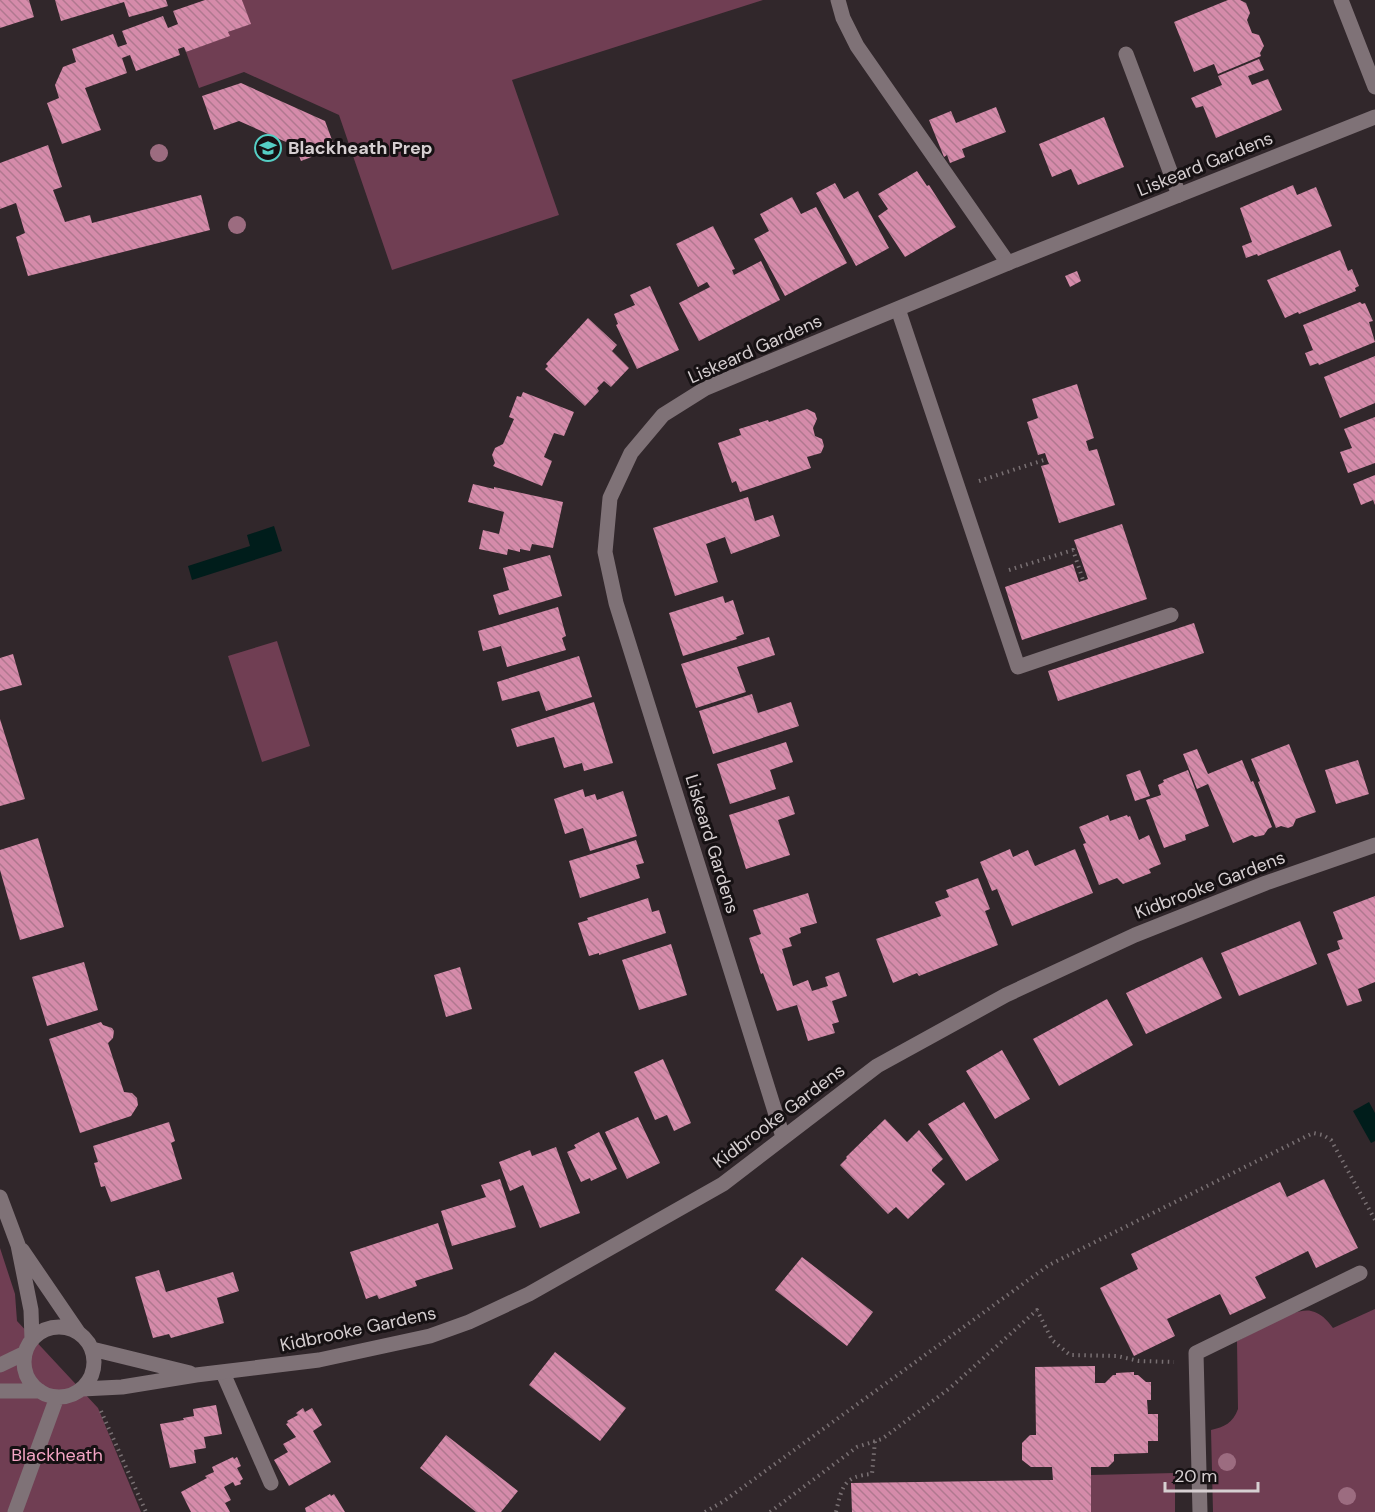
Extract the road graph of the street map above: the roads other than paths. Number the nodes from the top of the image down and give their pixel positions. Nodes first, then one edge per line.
1 (838, 0) edge
2 (1341, 0) edge
3 (1126, 54) dead end
4 (1375, 87) edge
5 (1375, 117) edge
6 (1179, 195) junction
7 (1008, 263) junction
8 (898, 309) junction
9 (1171, 615) dead end
10 (1375, 845) edge
11 (783, 1137) junction
12 (0, 1197) edge
13 (18, 1245) junction
14 (1360, 1273) dead end
15 (78, 1332) junction
16 (28, 1346) junction
17 (92, 1348) junction
18 (0, 1365) edge
19 (224, 1373) junction
20 (196, 1375) junction
21 (82, 1389) junction
22 (0, 1391) edge
23 (40, 1391) junction
24 (57, 1396) junction
25 (271, 1483) dead end
26 (15, 1512) edge
27 (1200, 1512) edge

1 - 7 street
2 - 4 street
3 - 6 street
5 - 6 street, Liskeard Gardens
6 - 7 street, Liskeard Gardens
7 - 8 street, Liskeard Gardens
8 - 9 street
8 - 11 street, Liskeard Gardens
10 - 11 street, Kidbrooke Gardens
11 - 19 street, Kidbrooke Gardens
12 - 13 street
13 - 15 street
13 - 16 street
14 - 27 street
15 - 16 street
15 - 17 street
16 - 18 street
16 - 23 street
17 - 20 street
17 - 21 street
19 - 20 street, Kidbrooke Gardens
19 - 25 street
20 - 21 street
21 - 24 street
22 - 23 street
23 - 24 street
24 - 26 street

